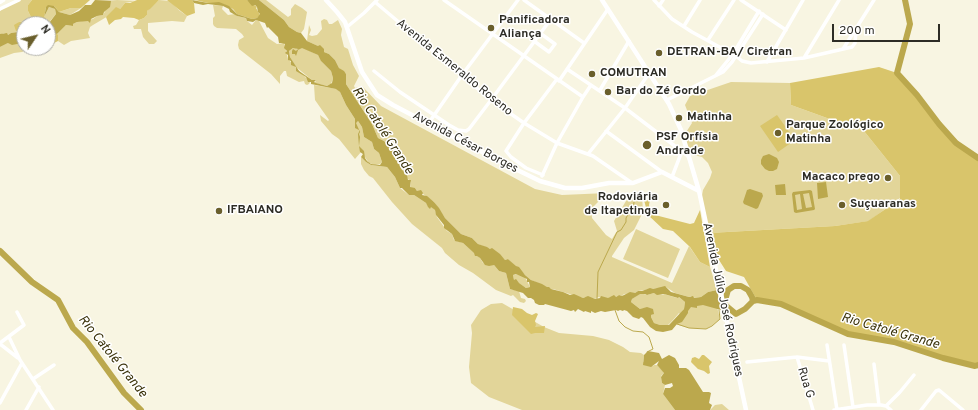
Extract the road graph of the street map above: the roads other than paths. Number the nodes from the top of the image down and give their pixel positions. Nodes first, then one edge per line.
1 (3, 0) edge
2 (19, 0) edge
3 (326, 0) edge
4 (444, 0) edge
5 (518, 0) edge
6 (524, 0) edge
7 (602, 0) edge
8 (654, 0) edge
9 (663, 0) edge
10 (700, 0) edge
11 (734, 0) edge
12 (740, 0) edge
13 (803, 0) edge
14 (839, 0) edge
15 (874, 0) edge
16 (376, 1) edge
17 (0, 2) edge
18 (659, 6) junction
19 (0, 9) edge
20 (608, 10) junction
21 (759, 11) junction
22 (763, 14) junction
23 (551, 19) junction
24 (684, 26) junction
25 (347, 27) junction
26 (786, 30) junction
27 (856, 30) junction
28 (540, 33) junction
29 (492, 34) junction
30 (708, 40) junction
31 (534, 41) junction
32 (629, 41) junction
33 (584, 43) junction
34 (843, 49) junction
35 (734, 55) junction
36 (523, 56) junction
37 (804, 58) junction
38 (767, 62) junction
39 (567, 69) junction
40 (374, 71) dead end
41 (650, 72) junction
42 (462, 75) junction
43 (558, 80) junction
44 (591, 85) junction
45 (600, 90) junction
46 (583, 97) junction
47 (491, 100) junction
48 (667, 100) junction
49 (625, 108) junction
50 (435, 114) junction
51 (524, 123) junction
52 (428, 124) junction
53 (606, 131) junction
54 (557, 143) junction
55 (682, 151) junction
56 (588, 154) junction
57 (689, 157) junction
58 (662, 172) junction
59 (543, 175) junction
60 (672, 177) junction
61 (540, 181) junction
62 (633, 183) junction
63 (698, 191) junction
64 (17, 312) dead end
65 (9, 337) junction
66 (0, 343) edge
67 (827, 345) dead end
68 (844, 345) dead end
69 (797, 357) junction
70 (21, 361) junction
71 (829, 361) junction
72 (747, 362) dead end
73 (54, 364) dead end
74 (874, 364) dead end
75 (914, 375) dead end
76 (33, 379) junction
77 (38, 387) junction
78 (0, 403) edge
79 (879, 405) junction
80 (886, 406) junction
81 (958, 406) junction
82 (853, 407) junction
83 (922, 408) edge
84 (26, 410) edge
85 (52, 410) edge
86 (746, 410) edge
87 (813, 410) edge
88 (836, 410) edge
89 (891, 410) edge
90 (927, 410) edge
91 (955, 410) edge
92 (963, 410) edge

1 - 17 street
2 - 19 street
3 - 25 street, Avenida César Borges
4 - 29 street
5 - 29 street
6 - 23 street
7 - 20 street, Avenida Júlio José Rodrigues
8 - 18 street
9 - 18 street
10 - 24 street
11 - 30 street
12 - 21 street
13 - 26 street
14 - 37 street
15 - 27 street
16 - 25 street
16 - 42 street, Avenida Esmeraldo Roseno
18 - 24 street
20 - 32 street, Avenida Júlio José Rodrigues
20 - 33 street
21 - 22 street
21 - 35 street
22 - 26 street
22 - 35 street
23 - 28 street
23 - 33 street
24 - 30 street
25 - 52 street, Avenida César Borges
26 - 38 street
27 - 34 street
27 - 34 street
28 - 31 street
28 - 31 street
29 - 36 street
29 - 42 street
30 - 35 street
31 - 36 street
32 - 41 street, Avenida Júlio José Rodrigues
32 - 45 street
33 - 39 street
34 - 37 street
35 - 38 street
35 - 48 street
36 - 43 street
36 - 47 street
37 - 38 street
39 - 43 street
39 - 44 street
40 - 50 street
41 - 48 street, Avenida Júlio José Rodrigues
41 - 49 street
42 - 47 street, Avenida Esmeraldo Roseno
42 - 50 street
43 - 46 street
43 - 51 street
44 - 45 street
44 - 46 street
45 - 49 street
46 - 54 street
47 - 50 street
47 - 51 street, Avenida Esmeraldo Roseno
48 - 57 street, Avenida Júlio José Rodrigues
49 - 53 street
49 - 55 street
50 - 52 street
51 - 54 street, Avenida Esmeraldo Roseno
51 - 59 street
52 - 61 street, Avenida César Borges
53 - 56 street
53 - 58 street
54 - 56 street, Avenida Esmeraldo Roseno
54 - 59 street
55 - 57 street
55 - 60 street
56 - 62 street, Avenida Esmeraldo Roseno
57 - 63 street, Avenida Júlio José Rodrigues
58 - 60 street
58 - 62 street, Avenida César Borges
59 - 61 street
60 - 63 street
61 - 62 street, Avenida César Borges
63 - 86 street, Avenida Júlio José Rodrigues
64 - 65 street
65 - 66 street
65 - 70 street
66 - 70 street
67 - 71 street
68 - 82 street
69 - 71 street
69 - 72 street
69 - 87 street, Rua G
70 - 76 street
70 - 78 street
71 - 88 street
73 - 76 street
74 - 79 street
75 - 80 street
76 - 77 street
77 - 84 street
77 - 85 street
79 - 80 street
79 - 82 street
80 - 89 street
81 - 83 street
81 - 91 street
81 - 92 street
82 - 88 street
83 - 90 street

